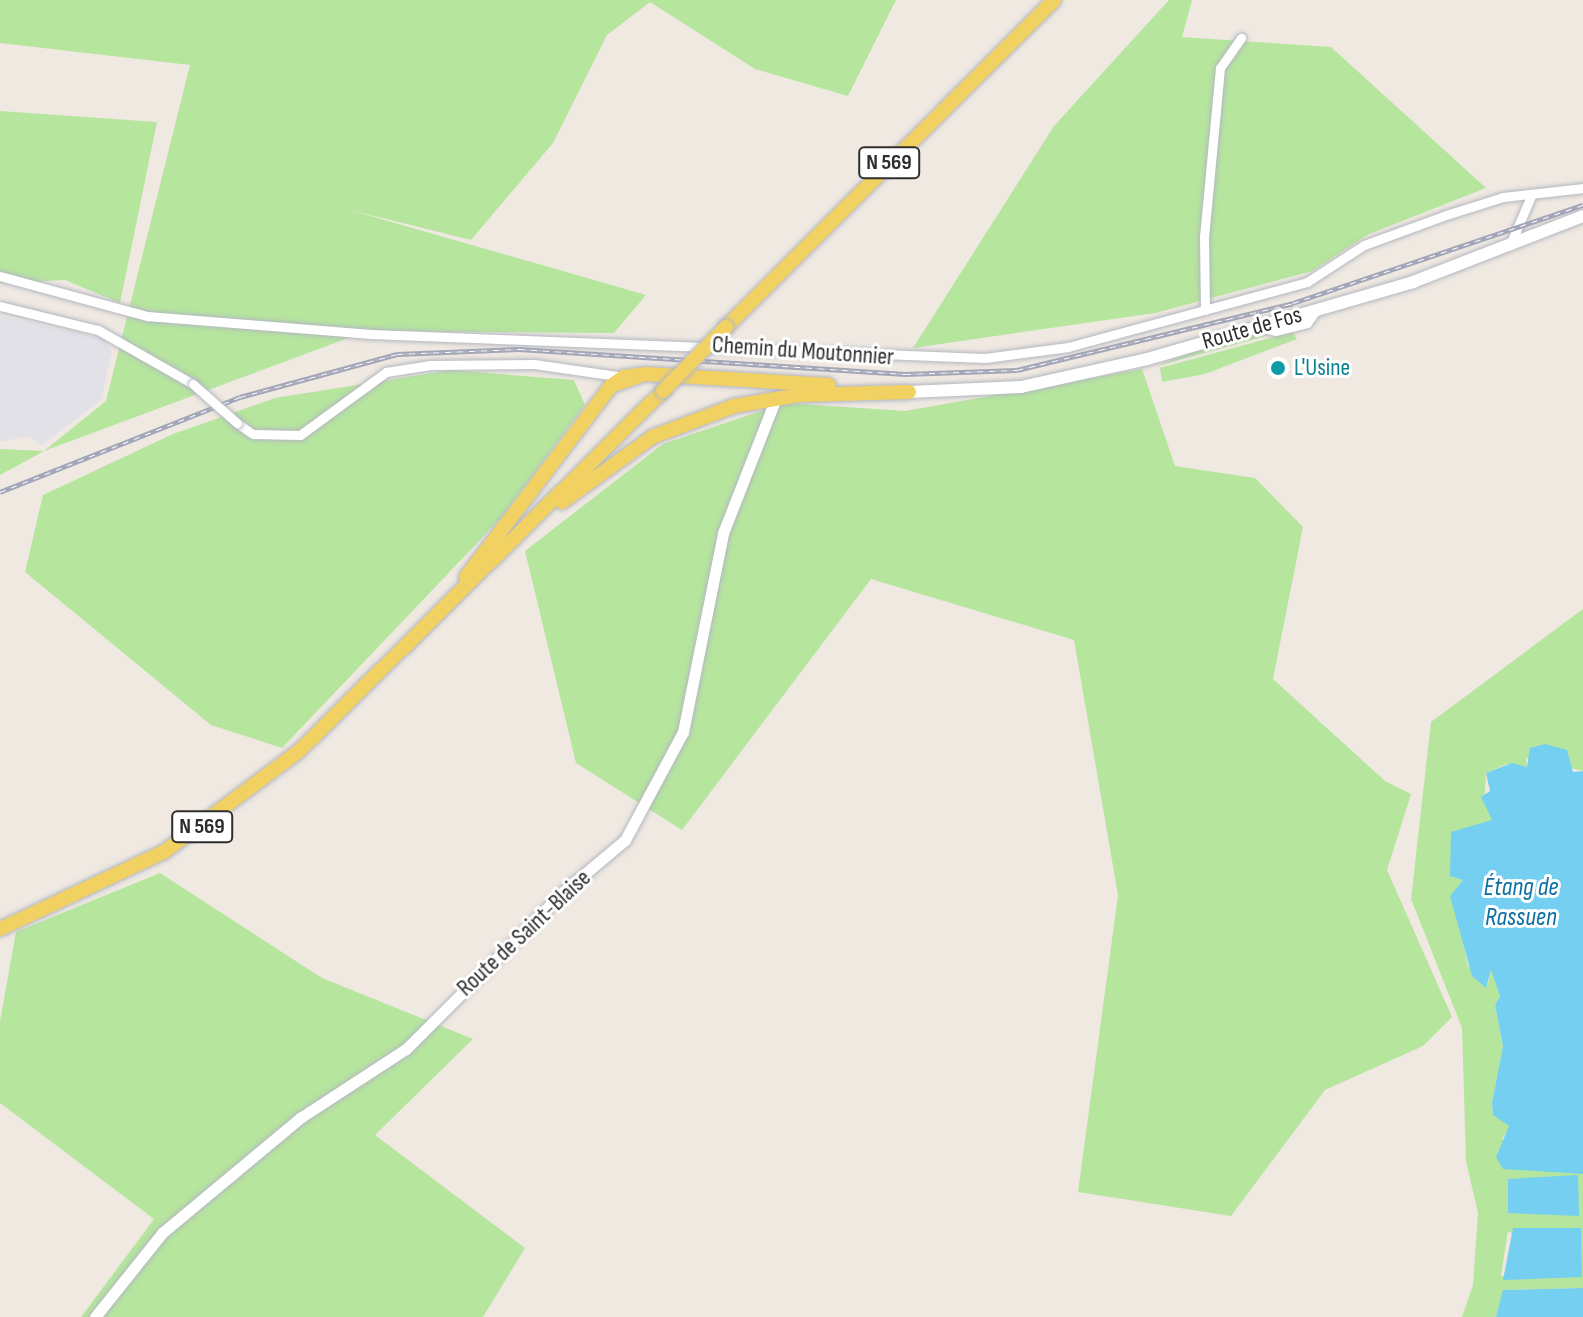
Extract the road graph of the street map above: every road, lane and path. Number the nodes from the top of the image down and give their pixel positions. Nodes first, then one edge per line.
1 (1054, 0) edge
2 (1241, 38) dead end
3 (1583, 188) edge
4 (1531, 196) junction
5 (1583, 216) edge
6 (1509, 248) junction
7 (0, 276) edge
8 (0, 306) edge
9 (1205, 310) junction
10 (596, 371) junction
11 (732, 379) junction
12 (766, 380) junction
13 (618, 382) junction
14 (909, 392) junction
15 (776, 398) junction
16 (757, 400) junction
17 (765, 425) junction
18 (661, 433) junction
19 (513, 543) junction
20 (454, 599) junction
21 (0, 929) edge
22 (95, 1317) edge

1 - 19 main road, N 569, bridge
2 - 9 street
3 - 4 street, Chemin du Moutonnier
4 - 6 street
4 - 9 street, Chemin du Moutonnier
5 - 6 main road, Route de Fos
6 - 14 main road, Route de Fos
7 - 9 street, Chemin du Moutonnier
8 - 10 street, bridge
10 - 13 street
10 - 13 street
11 - 12 main road
11 - 13 main road
11 - 16 main road
11 - 18 main road
12 - 14 main road
12 - 15 main road
12 - 16 main road
13 - 20 main road, N 569
14 - 15 main road
15 - 16 main road
15 - 17 street, Route de Saint-Blaise
16 - 17 street
16 - 18 main road
17 - 22 street, Route de Saint-Blaise
18 - 19 main road
19 - 20 main road, N 569
20 - 21 main road, N 569

